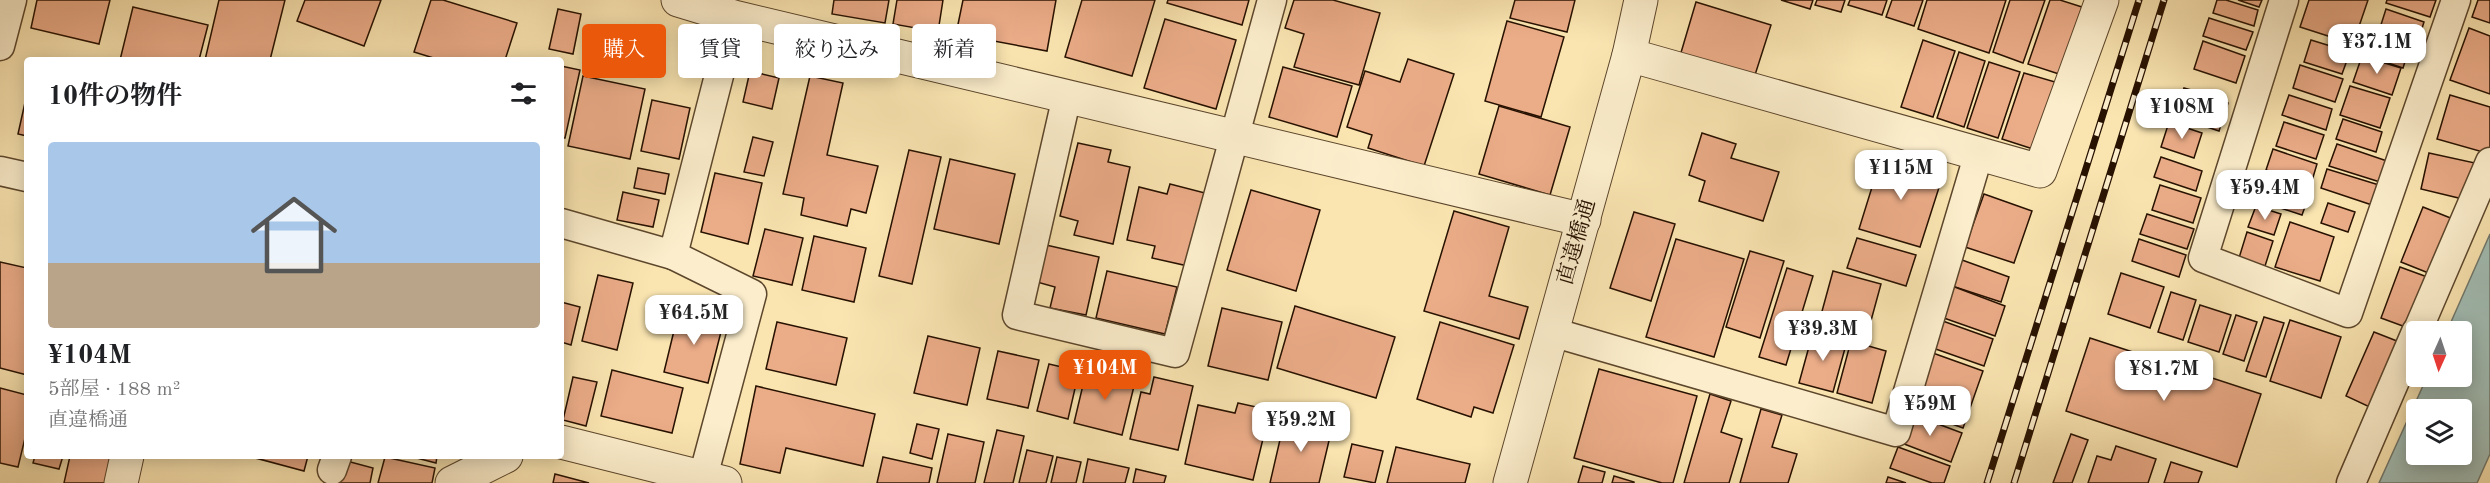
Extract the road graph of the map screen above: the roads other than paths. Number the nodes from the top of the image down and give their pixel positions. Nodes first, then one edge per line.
1 (12, 0) edge
2 (681, 0) edge
3 (1272, 0) edge
4 (1641, 0) edge
5 (2102, 0) edge
6 (2284, 0) edge
7 (2456, 0) edge
8 (734, 16) junction
9 (0, 46) edge
10 (1629, 55) junction
11 (1067, 96) junction
12 (1234, 136) junction
13 (1978, 153) junction
14 (2490, 162) edge
15 (0, 171) edge
16 (24, 176) edge
17 (1584, 220) junction
18 (564, 224) edge
19 (673, 255) junction
20 (2422, 321) edge
21 (1552, 332) junction
22 (2406, 357) edge
23 (564, 443) edge
24 (127, 459) edge
25 (500, 459) edge
26 (714, 480) edge
27 (121, 483) edge
28 (452, 483) edge
29 (1510, 483) edge
30 (2351, 483) edge

1 - 9 lane
2 - 8 street
3 - 12 lane
4 - 10 street, 直違橋通
5 - 13 street
6 - 7 lane
8 - 11 street
8 - 19 lane
10 - 13 street
10 - 17 street, 直違橋通
11 - 12 street
11 - 12 lane
12 - 17 street
13 - 21 lane
14 - 20 lane
15 - 16 lane
17 - 21 street, 直違橋通
18 - 19 lane
19 - 26 lane
21 - 29 street, 直違橋通
22 - 30 lane
23 - 26 street
24 - 27 street
25 - 28 street

